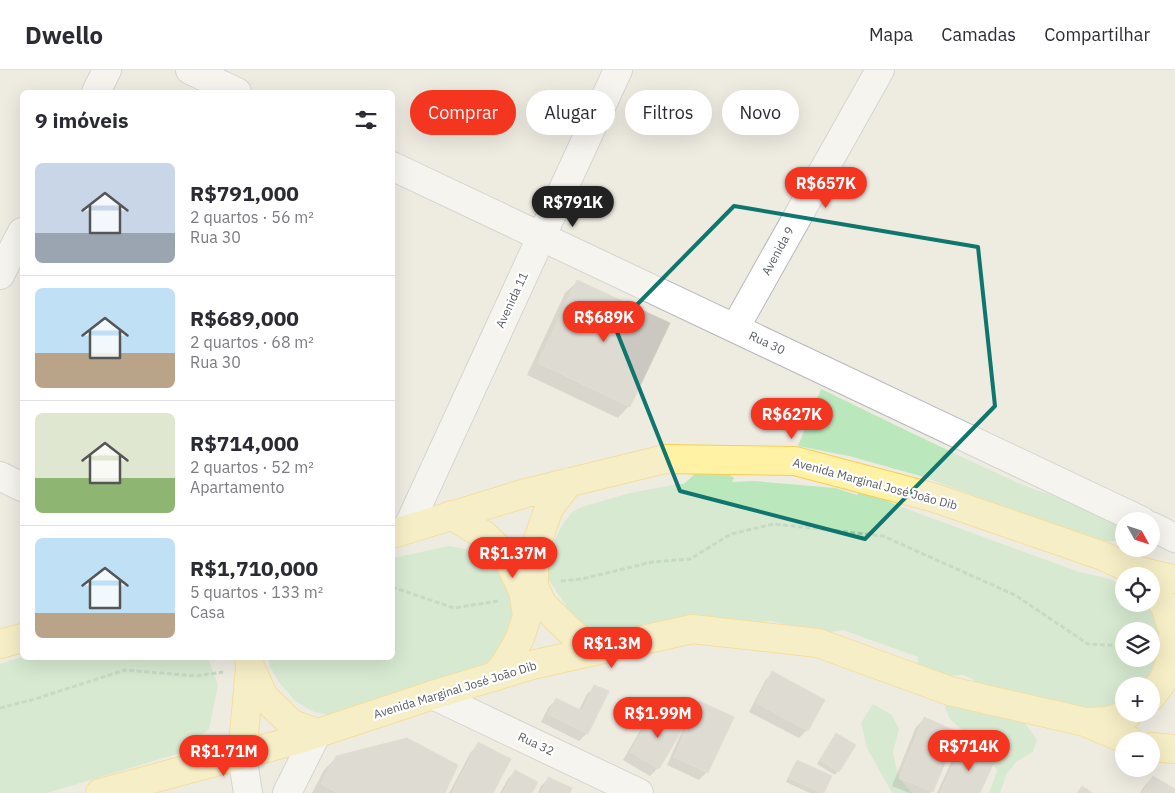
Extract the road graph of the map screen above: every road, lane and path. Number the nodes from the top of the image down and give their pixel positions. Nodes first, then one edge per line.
1 (107, 70) edge
2 (190, 70) edge
3 (618, 70) edge
4 (880, 70) edge
5 (97, 90) edge
6 (233, 90) edge
7 (395, 167) edge
8 (20, 236) edge
9 (541, 237) junction
10 (0, 275) edge
11 (735, 328) junction
12 (0, 476) edge
13 (569, 482) junction
14 (20, 486) edge
15 (1123, 512) edge
16 (451, 515) junction
17 (1160, 530) edge
18 (400, 531) edge
19 (1175, 538) edge
20 (1123, 567) edge
21 (1160, 578) edge
22 (1175, 578) edge
23 (395, 588) edge
24 (529, 589) junction
25 (1160, 600) edge
26 (20, 639) edge
27 (0, 644) edge
28 (1115, 646) edge
29 (598, 650) junction
30 (248, 661) edge
31 (494, 677) junction
32 (1160, 685) edge
33 (433, 695) junction
34 (0, 708) edge
35 (1115, 719) edge
36 (1085, 722) junction
37 (317, 733) junction
38 (1115, 735) edge
39 (1160, 748) edge
40 (1175, 749) edge
41 (242, 755) junction
42 (100, 793) edge
43 (248, 793) edge
44 (288, 793) edge
45 (640, 793) edge

1 - 5 street
2 - 6 street
3 - 9 street, Avenida 11
4 - 11 street, Avenida 9
7 - 9 street, Rua 30
8 - 10 street
9 - 11 street, Rua 30
9 - 18 street, Avenida 11
11 - 15 street, Rua 30
12 - 14 street
13 - 16 main road, Avenida Marginal José João Dib
13 - 20 main road, Avenida Marginal José João Dib
13 - 24 main road
16 - 18 main road, Avenida Marginal José João Dib
16 - 24 main road
17 - 19 street
21 - 22 main road, Avenida Marginal José João Dib
23 - 24 path
24 - 28 path
24 - 29 main road
24 - 31 main road
25 - 32 main road
26 - 27 main road
29 - 31 main road, Avenida Marginal José João Dib
29 - 36 main road, Avenida Marginal José João Dib
30 - 34 path
30 - 37 main road
30 - 41 main road
31 - 33 main road, Avenida Marginal José João Dib
33 - 37 main road, Avenida Marginal José João Dib
33 - 45 street, Rua 32
35 - 36 main road
36 - 38 main road, Avenida Marginal José João Dib
37 - 41 main road, Avenida Marginal José João Dib
37 - 44 street
39 - 40 main road
41 - 42 main road, Avenida Marginal José João Dib
41 - 43 street

